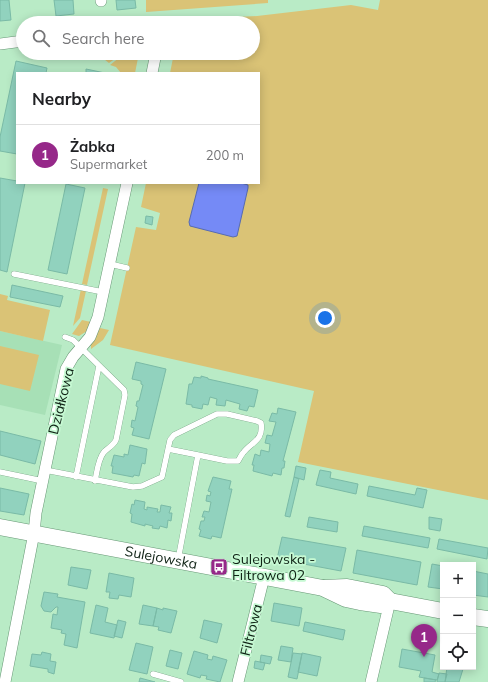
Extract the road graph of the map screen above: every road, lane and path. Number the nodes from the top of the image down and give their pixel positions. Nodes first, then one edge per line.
1 (16, 42) edge
2 (0, 44) edge
3 (155, 60) edge
4 (152, 72) edge
5 (127, 184) edge
6 (110, 264) junction
7 (127, 268) dead end
8 (14, 274) dead end
9 (103, 292) junction
10 (64, 336) dead end
11 (81, 348) junction
12 (99, 366) junction
13 (168, 448) junction
14 (198, 455) junction
15 (0, 472) edge
16 (44, 476) junction
17 (76, 477) junction
18 (96, 481) junction
19 (0, 527) edge
20 (34, 533) junction
21 (178, 560) junction
22 (264, 577) junction
23 (390, 601) junction
24 (440, 610) edge
25 (476, 617) edge
26 (488, 619) edge
27 (152, 674) dead end
28 (5, 682) edge
29 (180, 682) edge
30 (238, 682) edge
31 (371, 682) edge

1 - 2 street
3 - 4 street
5 - 6 street, Działkowa
6 - 7 lane
6 - 9 street, Działkowa
8 - 9 lane
9 - 11 street, Działkowa
10 - 11 lane
11 - 12 lane
11 - 16 street, Działkowa
12 - 17 lane
12 - 18 lane
13 - 14 lane
13 - 14 lane
13 - 18 lane
14 - 21 lane
15 - 16 lane
16 - 17 lane
16 - 20 street, Działkowa
17 - 18 lane
19 - 20 main road, Sulejowska
20 - 21 main road, Sulejowska
20 - 28 street, Działkowa
21 - 22 main road, Sulejowska
22 - 23 main road, Sulejowska
22 - 30 street, Filtrowa
23 - 24 main road, Sulejowska
23 - 31 street
25 - 26 main road
27 - 29 lane

